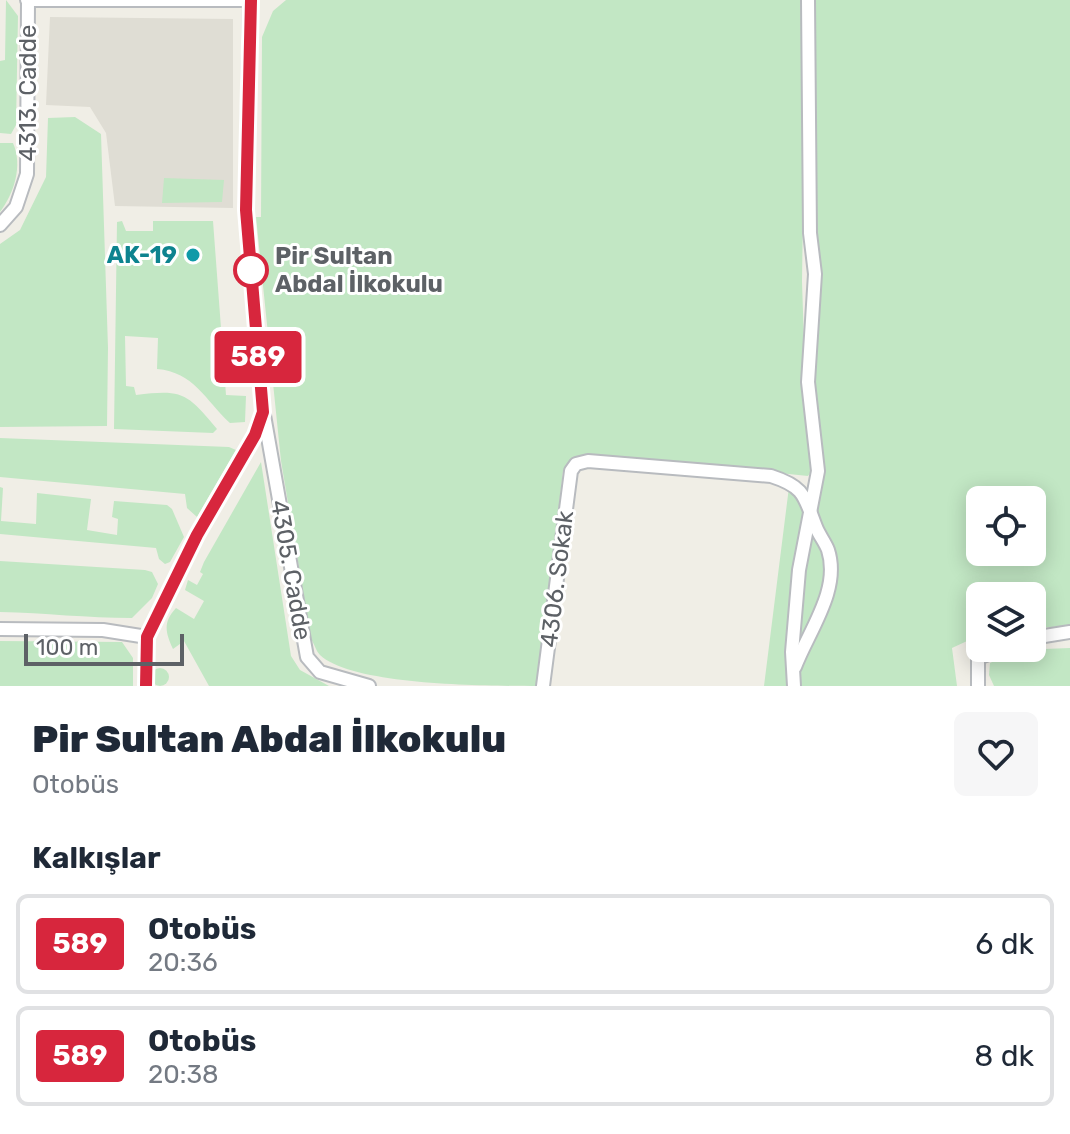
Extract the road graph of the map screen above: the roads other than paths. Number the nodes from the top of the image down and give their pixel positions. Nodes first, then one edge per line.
1 (250, 0) edge
2 (808, 0) edge
3 (28, 1) edge
4 (0, 225) edge
5 (263, 412) junction
6 (810, 508) junction
7 (0, 629) edge
8 (1070, 632) edge
9 (1046, 636) edge
10 (147, 637) junction
11 (978, 662) edge
12 (793, 670) junction
13 (146, 686) edge
14 (369, 686) edge
15 (543, 686) edge
16 (794, 686) edge
17 (978, 686) edge

1 - 3 street
1 - 5 street, 4305. Cadde
2 - 6 street
3 - 4 street, 4313. Cadde
5 - 10 street
5 - 14 street, 4305. Cadde
6 - 12 street
6 - 12 street
6 - 15 street, 4306. Sokak
7 - 10 street
8 - 9 street
10 - 13 street
11 - 17 street
12 - 16 street

